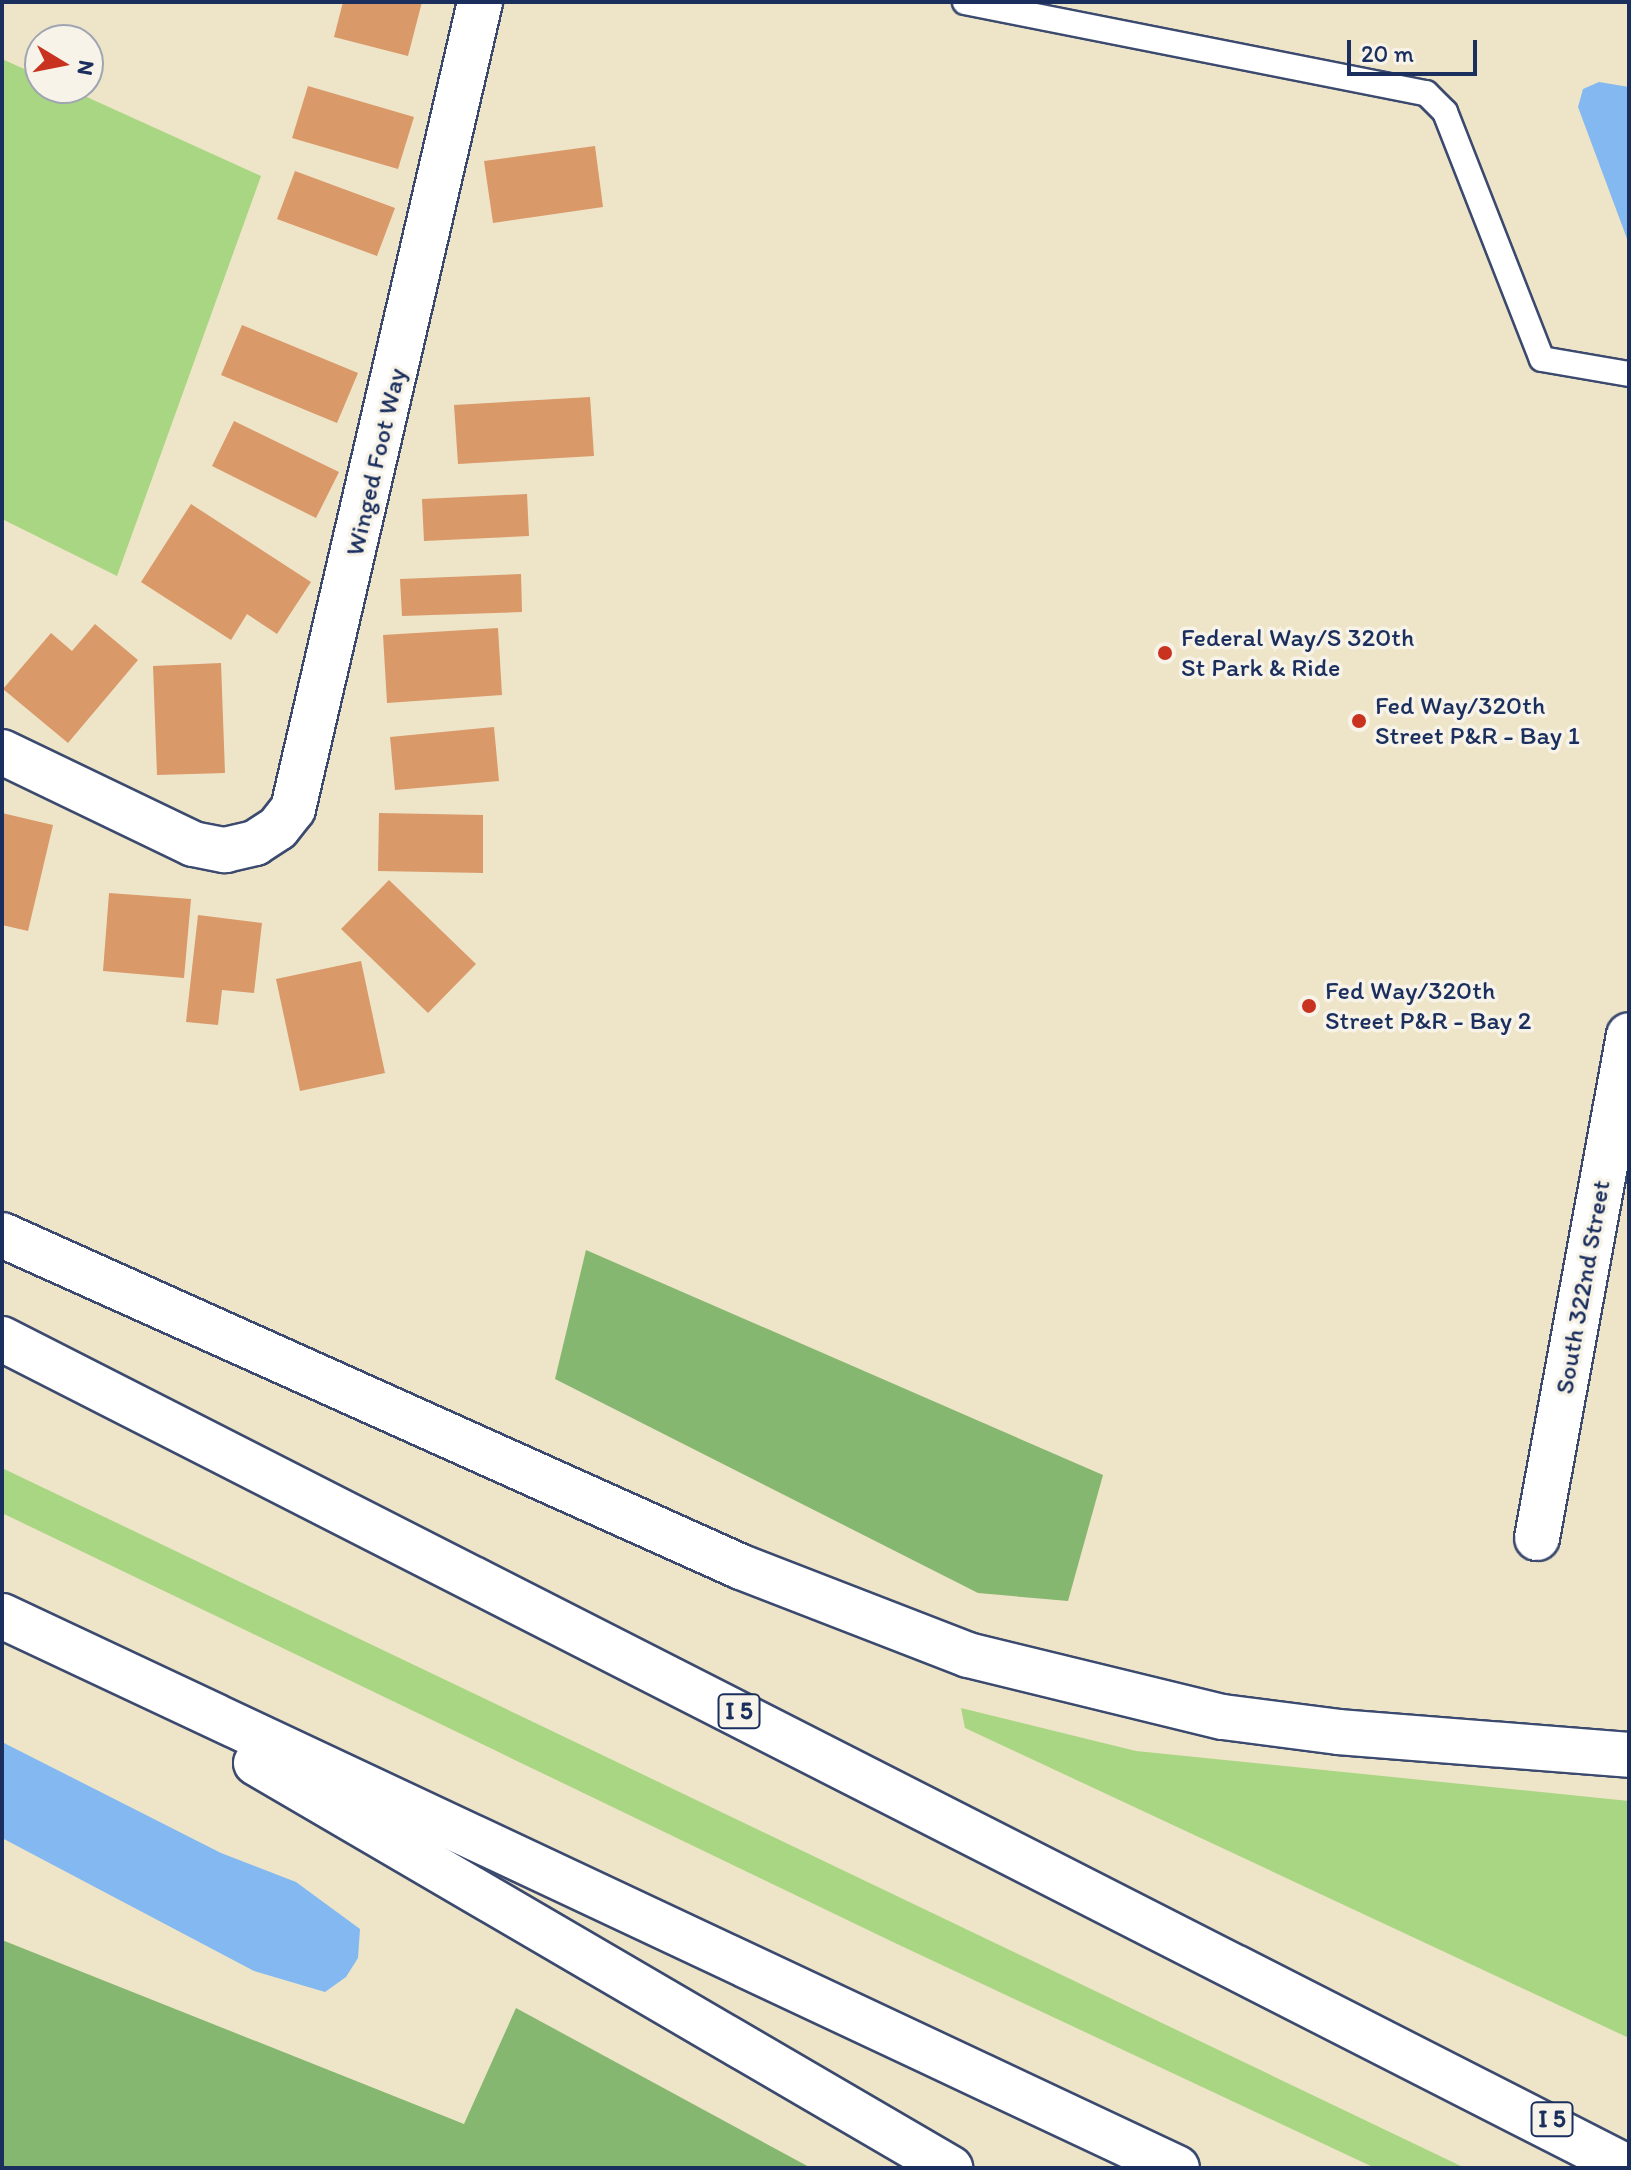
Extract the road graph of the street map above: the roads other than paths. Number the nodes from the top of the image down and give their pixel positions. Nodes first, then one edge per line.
1 (480, 2) edge
2 (965, 2) edge
3 (1629, 374) edge
4 (2, 752) edge
5 (1629, 1035) edge
6 (2, 1235) edge
7 (2, 1339) edge
8 (1537, 1538) dead end
9 (5, 1617) edge
10 (1629, 1755) edge
11 (1475, 2086) junction
12 (1629, 2151) edge
13 (950, 2168) edge
14 (1177, 2168) edge
15 (1629, 2168) edge

1 - 4 main road, Winged Foot Way
2 - 3 lane
5 - 8 main road, South 322nd Street
6 - 10 main road
7 - 11 main road, I 5
9 - 13 main road
9 - 14 main road
11 - 12 main road, I 5
11 - 15 main road

